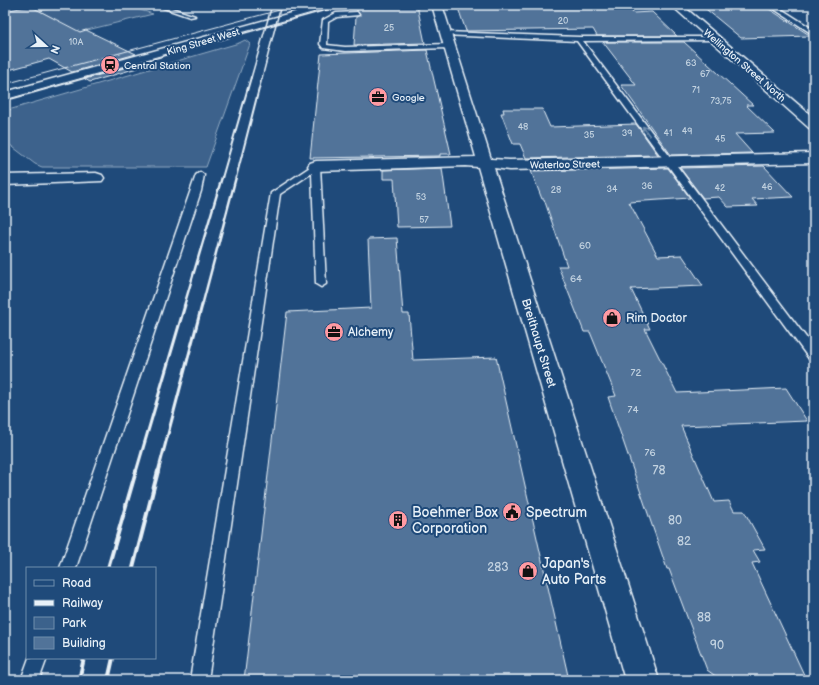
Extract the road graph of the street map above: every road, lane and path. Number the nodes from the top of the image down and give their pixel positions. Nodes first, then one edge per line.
1 (158, 5) edge
2 (308, 5) edge
3 (332, 5) edge
4 (437, 5) edge
5 (676, 5) edge
6 (771, 5) edge
7 (357, 14) dead end
8 (192, 16) dead end
9 (814, 33) edge
10 (714, 38) junction
11 (579, 39) junction
12 (447, 40) junction
13 (5, 88) edge
14 (5, 96) edge
15 (814, 125) edge
16 (814, 158) edge
17 (669, 162) junction
18 (485, 163) junction
19 (316, 166) junction
20 (200, 174) dead end
21 (96, 178) dead end
22 (5, 180) edge
23 (321, 284) dead end
24 (814, 357) edge
25 (68, 567) edge
26 (38, 659) edge
27 (30, 680) edge
28 (199, 680) edge
29 (642, 680) edge

1 - 8 lane
2 - 13 street, King Street West
3 - 14 street, King Street West
4 - 12 street, Breithaupt Street
5 - 10 street, Wellington Street North
6 - 9 lane
7 - 12 lane
10 - 11 lane
10 - 15 street, Wellington Street North
11 - 12 lane
17 -> 11 lane
12 - 18 street, Breithaupt Street
16 - 17 street, Waterloo Street
17 - 18 street, Waterloo Street
17 - 24 lane
18 - 19 street, Waterloo Street
18 - 29 street, Breithaupt Street
19 - 23 lane
19 - 28 lane
20 - 25 lane
21 - 22 street
26 - 27 lane

